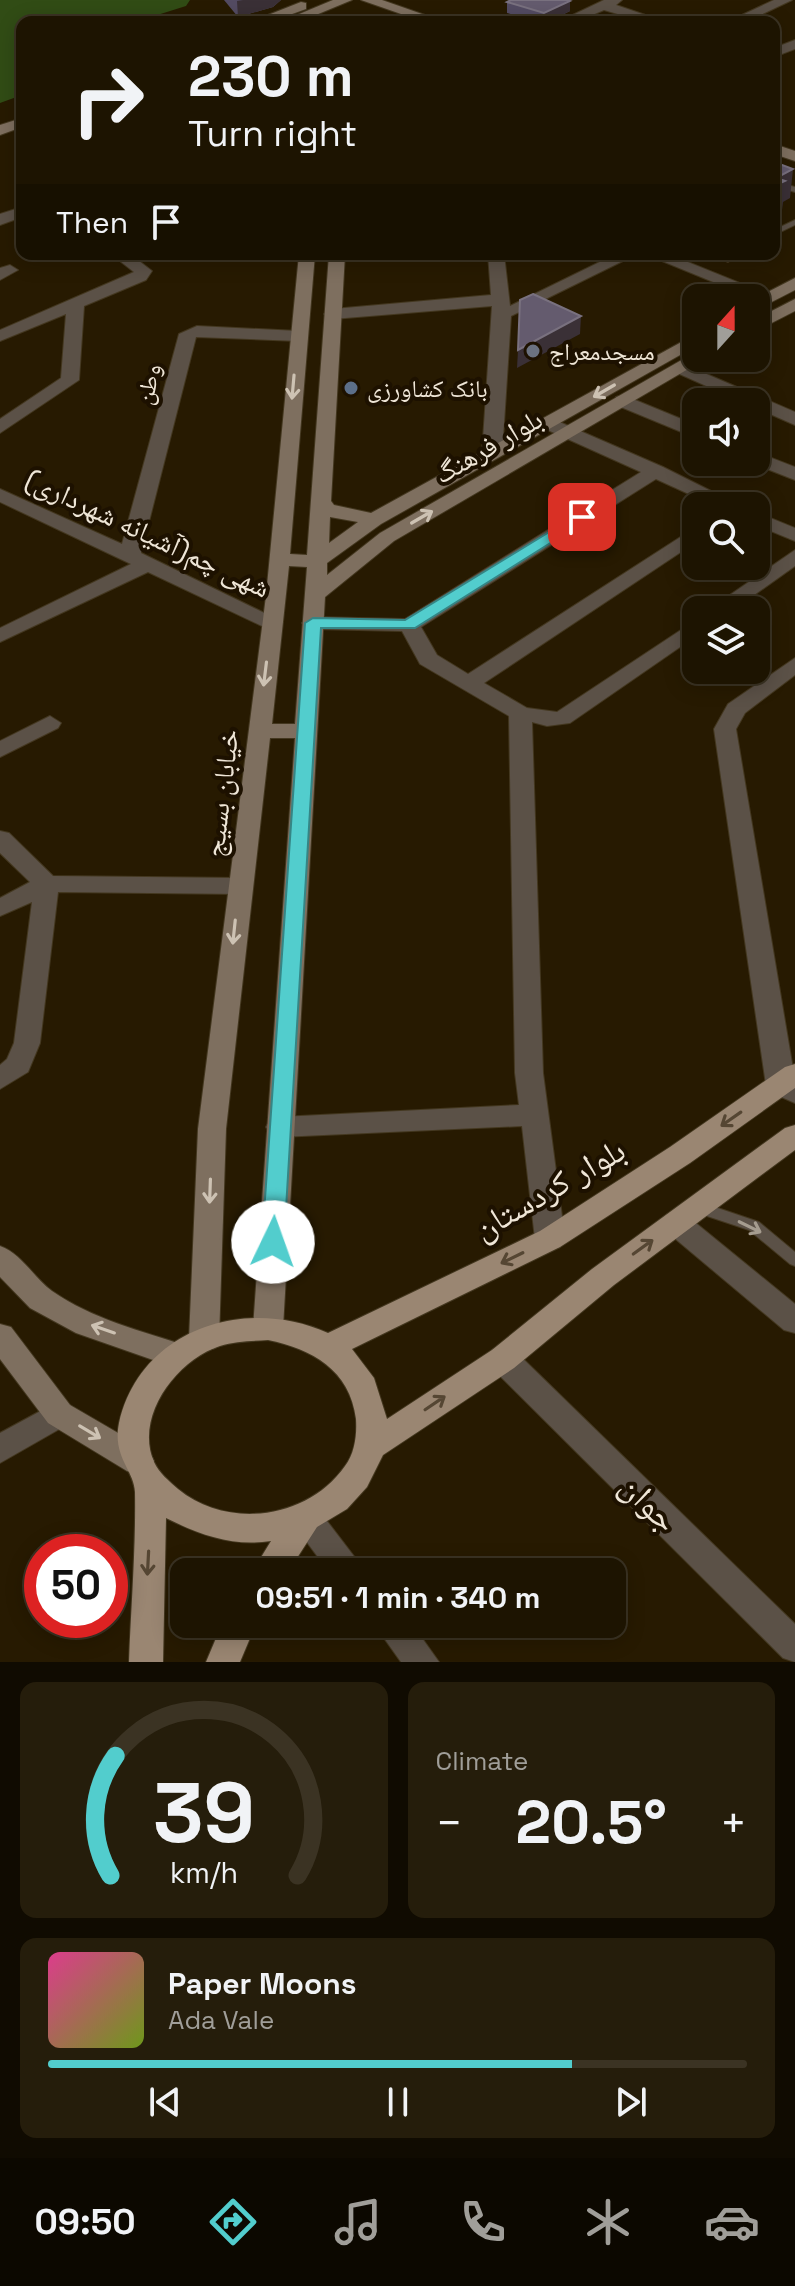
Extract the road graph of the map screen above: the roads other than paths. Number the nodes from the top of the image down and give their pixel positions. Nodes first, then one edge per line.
1 (298, 0) edge
2 (314, 0) edge
3 (368, 0) edge
4 (785, 0) edge
5 (609, 2) edge
6 (346, 3) edge
7 (284, 16) edge
8 (286, 16) edge
9 (291, 16) edge
10 (386, 16) edge
11 (419, 16) edge
12 (578, 16) edge
13 (644, 16) edge
14 (748, 16) edge
15 (128, 260) edge
16 (306, 260) edge
17 (337, 260) edge
18 (496, 260) edge
19 (615, 260) edge
20 (667, 260) edge
21 (795, 283) edge
22 (723, 284) edge
23 (770, 297) edge
24 (76, 303) junction
25 (795, 304) edge
26 (500, 308) junction
27 (333, 314) junction
28 (770, 318) edge
29 (0, 336) edge
30 (298, 336) junction
31 (682, 347) edge
32 (681, 368) joint
33 (623, 401) junction
34 (795, 419) edge
35 (548, 423) junction
36 (682, 426) edge
37 (0, 427) edge
38 (569, 432) junction
39 (492, 454) junction
40 (770, 464) edge
41 (656, 471) junction
42 (795, 474) edge
43 (701, 492) edge
44 (3, 499) edge
45 (321, 501) junction
46 (369, 522) junction
47 (770, 524) edge
48 (795, 535) edge
49 (387, 537) junction
50 (682, 542) edge
51 (795, 556) edge
52 (139, 559) junction
53 (279, 560) junction
54 (317, 561) junction
55 (314, 596) junction
56 (739, 596) edge
57 (272, 622) junction
58 (313, 623) junction
59 (409, 625) junction
60 (0, 636) edge
61 (682, 636) edge
62 (795, 665) edge
63 (469, 683) junction
64 (520, 713) junction
65 (50, 723) dead end
66 (258, 731) junction
67 (306, 731) junction
68 (0, 750) edge
69 (0, 839) edge
70 (47, 884) junction
71 (240, 886) junction
72 (0, 908) edge
73 (0, 1079) edge
74 (790, 1084) edge
75 (533, 1115) junction
76 (280, 1127) junction
77 (795, 1135) edge
78 (687, 1215) junction
79 (550, 1239) junction
80 (0, 1258) edge
81 (795, 1260) edge
82 (795, 1321) edge
83 (268, 1328) junction
84 (0, 1336) edge
85 (204, 1339) junction
86 (328, 1347) junction
87 (176, 1355) junction
88 (503, 1359) junction
89 (59, 1414) junction
90 (370, 1447) junction
91 (0, 1449) edge
92 (145, 1473) junction
93 (305, 1518) junction
94 (278, 1558) edge
95 (338, 1558) edge
96 (233, 1638) edge
97 (402, 1638) edge
98 (795, 1647) edge
99 (146, 1662) edge
100 (223, 1662) edge
101 (422, 1662) edge

1 - 7 main road
2 - 8 main road
3 - 11 main road
4 - 14 street
5 - 12 street
5 - 13 street
6 - 9 main road
6 - 10 main road
15 - 24 street
16 - 30 main road, خیابان بسیج
17 - 27 main road
18 - 26 street
19 - 26 street
20 - 22 street
21 - 23 main road
24 - 29 street
24 - 37 street
25 - 28 main road
26 - 27 street
26 - 39 street
27 - 45 main road
30 - 52 street, وطن
30 -> 53 main road, خیابان بسیج
31 -> 35 main road, بلوار فرهنگ
32 - 33 main road, بلوار فرهنگ
32 - 34 street
33 - 36 street
33 - 38 main road, بلوار فرهنگ
35 - 38 street
35 - 39 main road, بلوار فرهنگ
38 - 41 street
49 -> 38 main road, بلوار فرهنگ
39 - 46 main road, بلوار فرهنگ
40 - 42 street
41 - 43 street
41 - 59 street
44 - 52 street, شهی چم(آشیانه شهرداری)
45 - 46 main road
45 - 54 main road
46 - 49 main road
46 - 54 main road, بلوار فرهنگ
47 - 48 street
49 - 55 main road, بلوار فرهنگ
50 - 63 street
51 - 56 street
52 - 57 street, شهی چم(آشیانه شهرداری)
52 - 60 street
53 - 54 main road
53 - 57 main road, خیابان بسیج
54 - 55 main road
55 - 58 main road
57 -> 66 main road, خیابان بسیج
58 - 59 street
58 - 67 main road
59 - 63 street
61 - 64 street
62 - 74 street
63 - 64 street
64 - 75 street
65 - 68 street
66 - 67 main road
66 - 71 main road, خیابان بسیج
67 - 76 main road
69 - 70 street
70 - 71 street
70 - 72 street
70 - 73 street
71 -> 85 main road, خیابان بسیج
74 -> 79 main road, بلوار کردستان
75 - 76 street
75 - 79 street
76 - 83 main road
77 - 78 main road
78 -> 81 lane
78 - 82 street
88 -> 78 main road
79 -> 86 main road, بلوار کردستان
87 -> 80 main road
83 - 85 main road
83 - 86 main road
84 - 89 main road
85 - 87 main road
86 - 90 main road
87 - 92 main road
90 -> 88 main road
88 - 98 street, جوان
89 - 91 street
89 -> 92 main road
90 - 93 main road
92 - 93 main road
92 -> 99 main road
93 - 94 main road
93 - 95 street
96 - 100 main road
97 - 101 street

